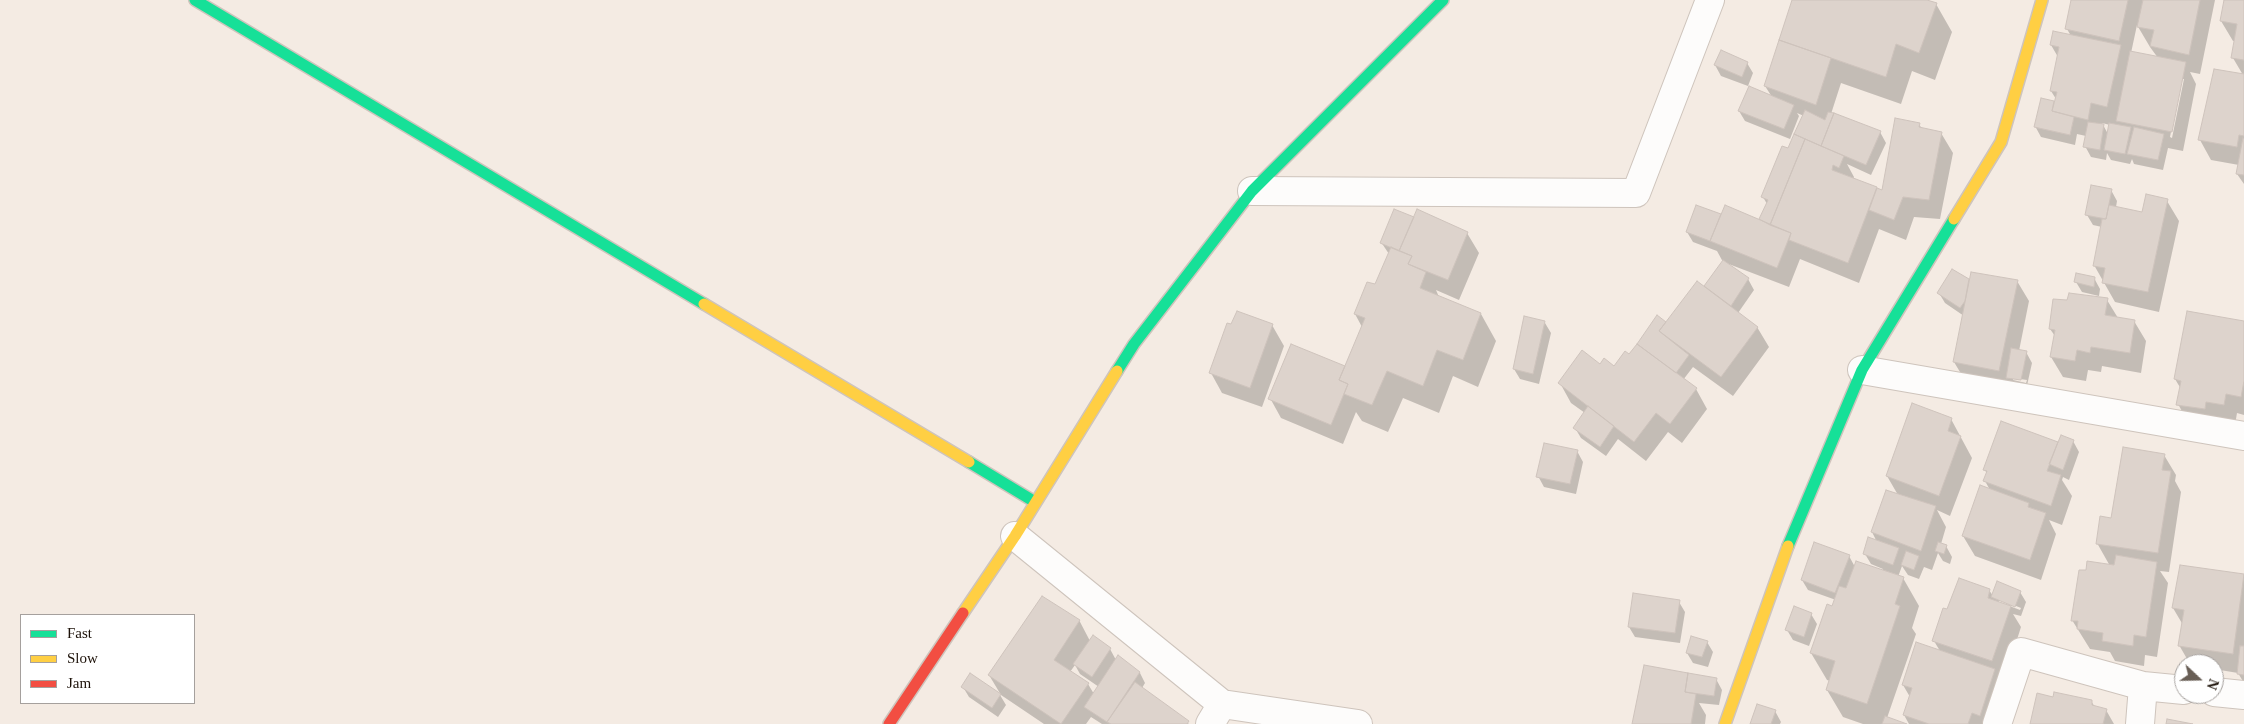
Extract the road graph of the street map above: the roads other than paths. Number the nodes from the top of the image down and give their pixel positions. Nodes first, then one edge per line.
1 (195, 0) edge
2 (1443, 0) edge
3 (1710, 0) edge
4 (2042, 0) edge
5 (1252, 191) junction
6 (1862, 370) junction
7 (2244, 436) edge
8 (1035, 502) junction
9 (1015, 536) junction
10 (2143, 686) junction
11 (2174, 689) edge
12 (2224, 693) edge
13 (2244, 695) edge
14 (1216, 714) edge
15 (889, 724) edge
16 (1358, 724) edge
17 (1725, 724) edge
18 (1997, 724) edge
19 (2140, 724) edge

1 - 8 street
2 - 5 street
3 - 5 street
4 - 6 street
5 - 8 street
6 - 7 street
6 - 17 street
8 - 9 street
9 - 14 street
9 - 15 street
10 - 11 street
10 - 18 street
10 - 19 street
12 - 13 street
14 - 16 street

